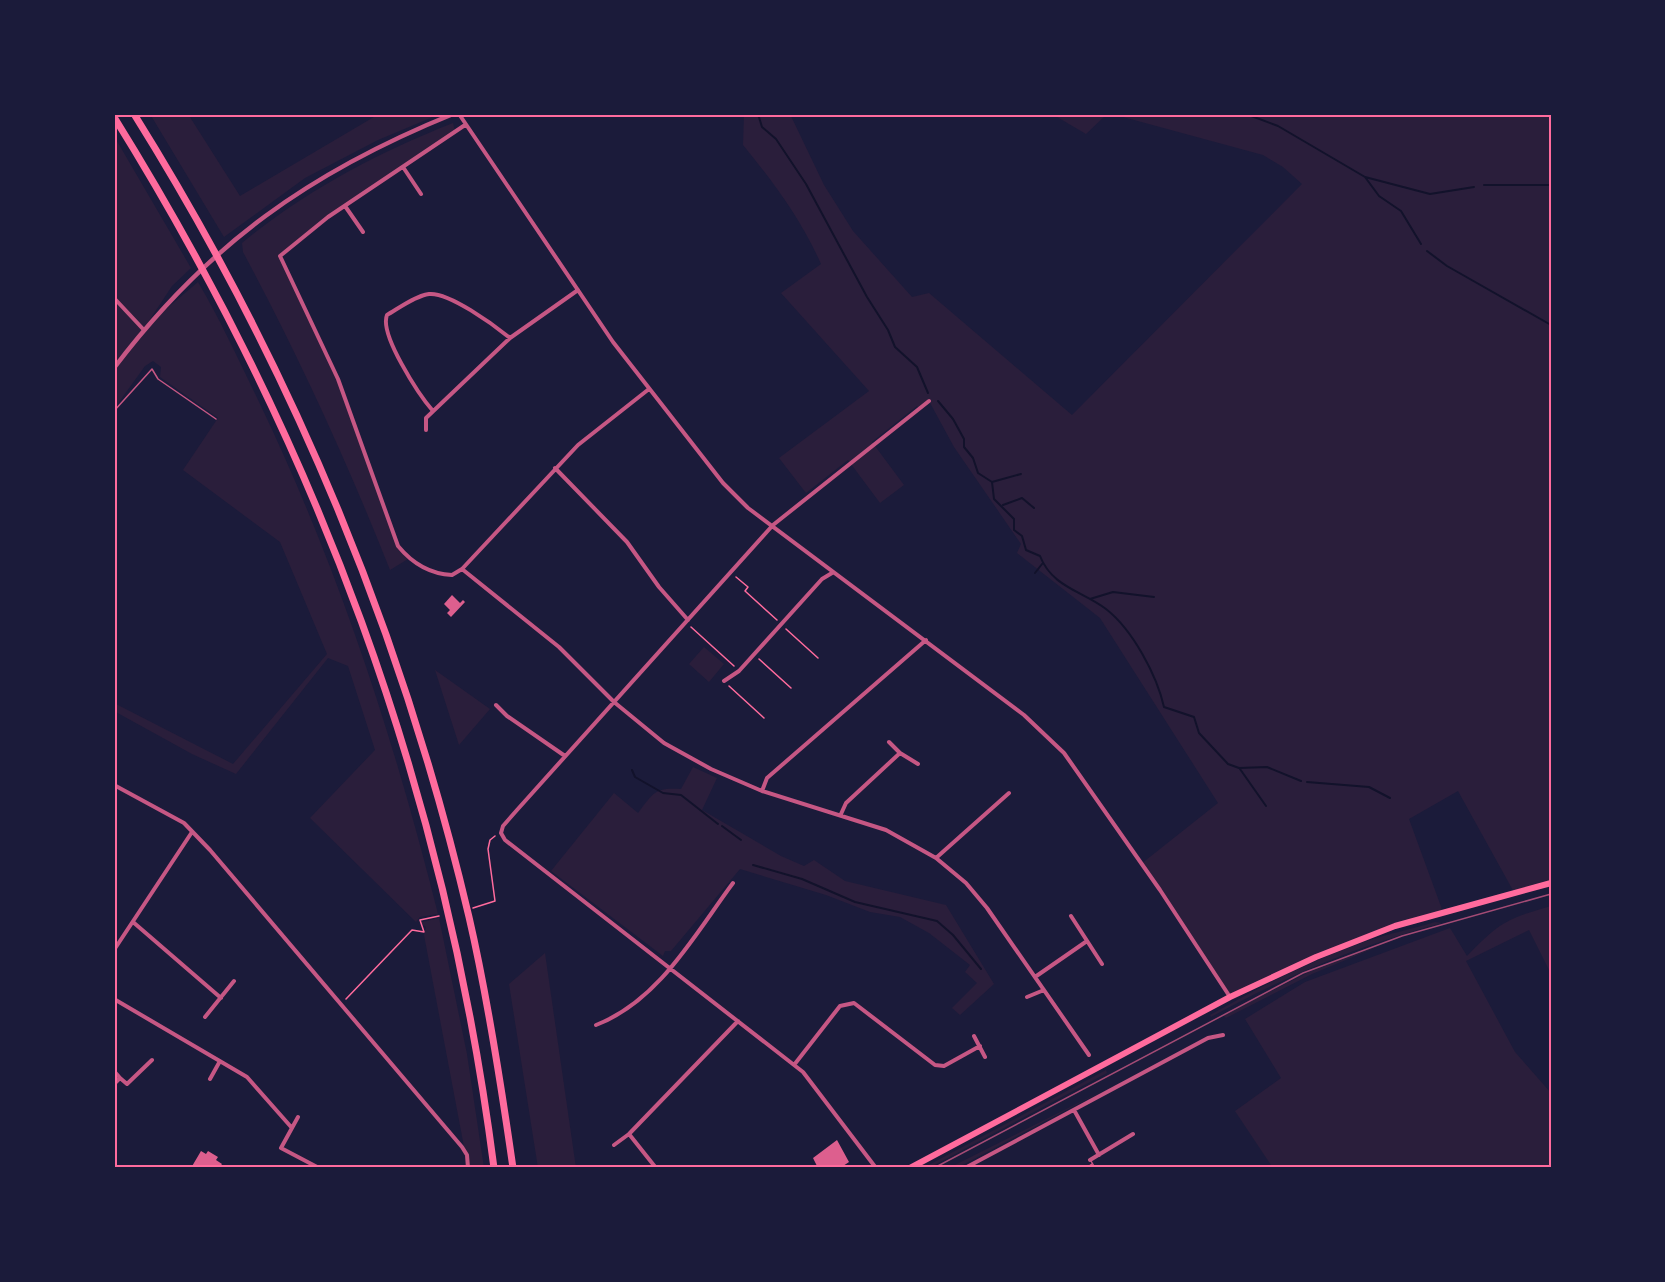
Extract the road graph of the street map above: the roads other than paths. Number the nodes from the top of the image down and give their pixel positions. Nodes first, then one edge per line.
1 (134, 114) edge
2 (453, 114) edge
3 (459, 114) edge
4 (114, 117) edge
5 (465, 125) junction
6 (403, 167) junction
7 (421, 194) dead end
8 (345, 206) junction
9 (363, 232) dead end
10 (578, 290) junction
11 (114, 298) edge
12 (143, 329) junction
13 (510, 338) junction
14 (114, 368) edge
15 (650, 389) junction
16 (929, 401) dead end
17 (114, 411) edge
18 (433, 411) junction
19 (216, 419) dead end
20 (426, 430) dead end
21 (555, 468) junction
22 (773, 525) junction
23 (462, 569) junction
24 (832, 573) junction
25 (687, 621) junction
26 (926, 640) junction
27 (724, 681) road end
28 (614, 702) junction
29 (496, 705) dead end
30 (889, 742) dead end
31 (900, 753) junction
32 (565, 756) junction
33 (918, 764) dead end
34 (114, 785) edge
35 (762, 791) junction
36 (1009, 793) dead end
37 (841, 814) junction
38 (192, 832) junction
39 (936, 858) junction
40 (733, 883) dead end
41 (1551, 884) edge
42 (1071, 916) dead end
43 (133, 922) junction
44 (1087, 942) junction
45 (114, 950) edge
46 (1102, 964) dead end
47 (670, 968) junction
48 (1035, 977) junction
49 (234, 981) dead end
50 (1044, 990) junction
51 (1027, 997) dead end
52 (1230, 997) junction
53 (221, 998) junction
54 (114, 999) edge
55 (205, 1017) dead end
56 (738, 1022) junction
57 (596, 1025) dead end
58 (1223, 1035) dead end
59 (974, 1036) dead end
60 (980, 1046) junction
61 (1089, 1054) dead end
62 (985, 1057) dead end
63 (152, 1060) dead end
64 (220, 1061) junction
65 (795, 1065) junction
66 (114, 1071) edge
67 (120, 1078) junction
68 (210, 1079) dead end
69 (114, 1084) edge
70 (1074, 1110) junction
71 (298, 1117) dead end
72 (292, 1128) junction
73 (629, 1134) junction
74 (1133, 1134) dead end
75 (614, 1145) dead end
76 (1099, 1155) junction
77 (1092, 1162) junction
78 (319, 1168) edge
79 (468, 1168) edge
80 (494, 1168) edge
81 (513, 1168) edge
82 (656, 1168) edge
83 (876, 1168) edge
84 (910, 1168) edge
85 (965, 1168) edge
86 (1086, 1168) edge
87 (1095, 1168) edge

1 - 81 highway
2 - 12 street
3 - 5 street
4 - 80 highway
5 - 6 street
5 - 10 street
6 - 7 street
6 - 8 street
8 - 9 street
8 - 23 street
10 - 13 street
10 - 15 street
11 - 12 street
12 - 14 street
13 - 18 street
13 - 18 street
15 - 21 street
15 - 22 street
16 - 22 street
17 - 19 lane
18 - 20 street
21 - 23 street
21 - 25 street
22 - 24 street
22 - 25 street
23 - 28 street
24 - 26 street
24 - 27 street
25 - 28 street
26 - 35 street
26 - 52 street
28 - 32 street
28 - 35 street
29 - 32 street
30 - 31 street
31 - 33 street
31 - 37 street
32 - 47 street
34 - 38 street
35 - 37 street
36 - 39 street
37 - 39 street
38 - 43 street
38 - 79 street
39 - 48 street
40 - 47 street
41 - 52 main road
42 - 44 street
43 - 45 street
43 - 53 street
44 - 46 street
44 - 48 street
47 - 56 street
47 - 57 street
48 - 50 street
49 - 53 street
50 - 51 street
50 - 61 street
52 - 84 main road
53 - 55 street
54 - 64 street
56 - 65 street
56 - 73 street
58 - 70 street
59 - 60 street
60 - 62 street
60 - 65 street
63 - 67 street
64 - 68 street
64 - 72 street
65 - 83 street
66 - 67 street
67 - 69 street
70 - 76 street
70 - 85 street
71 - 72 street
72 - 78 street
73 - 75 street
73 - 82 street
74 - 76 street
76 - 77 street
77 - 86 lane
77 - 87 lane

